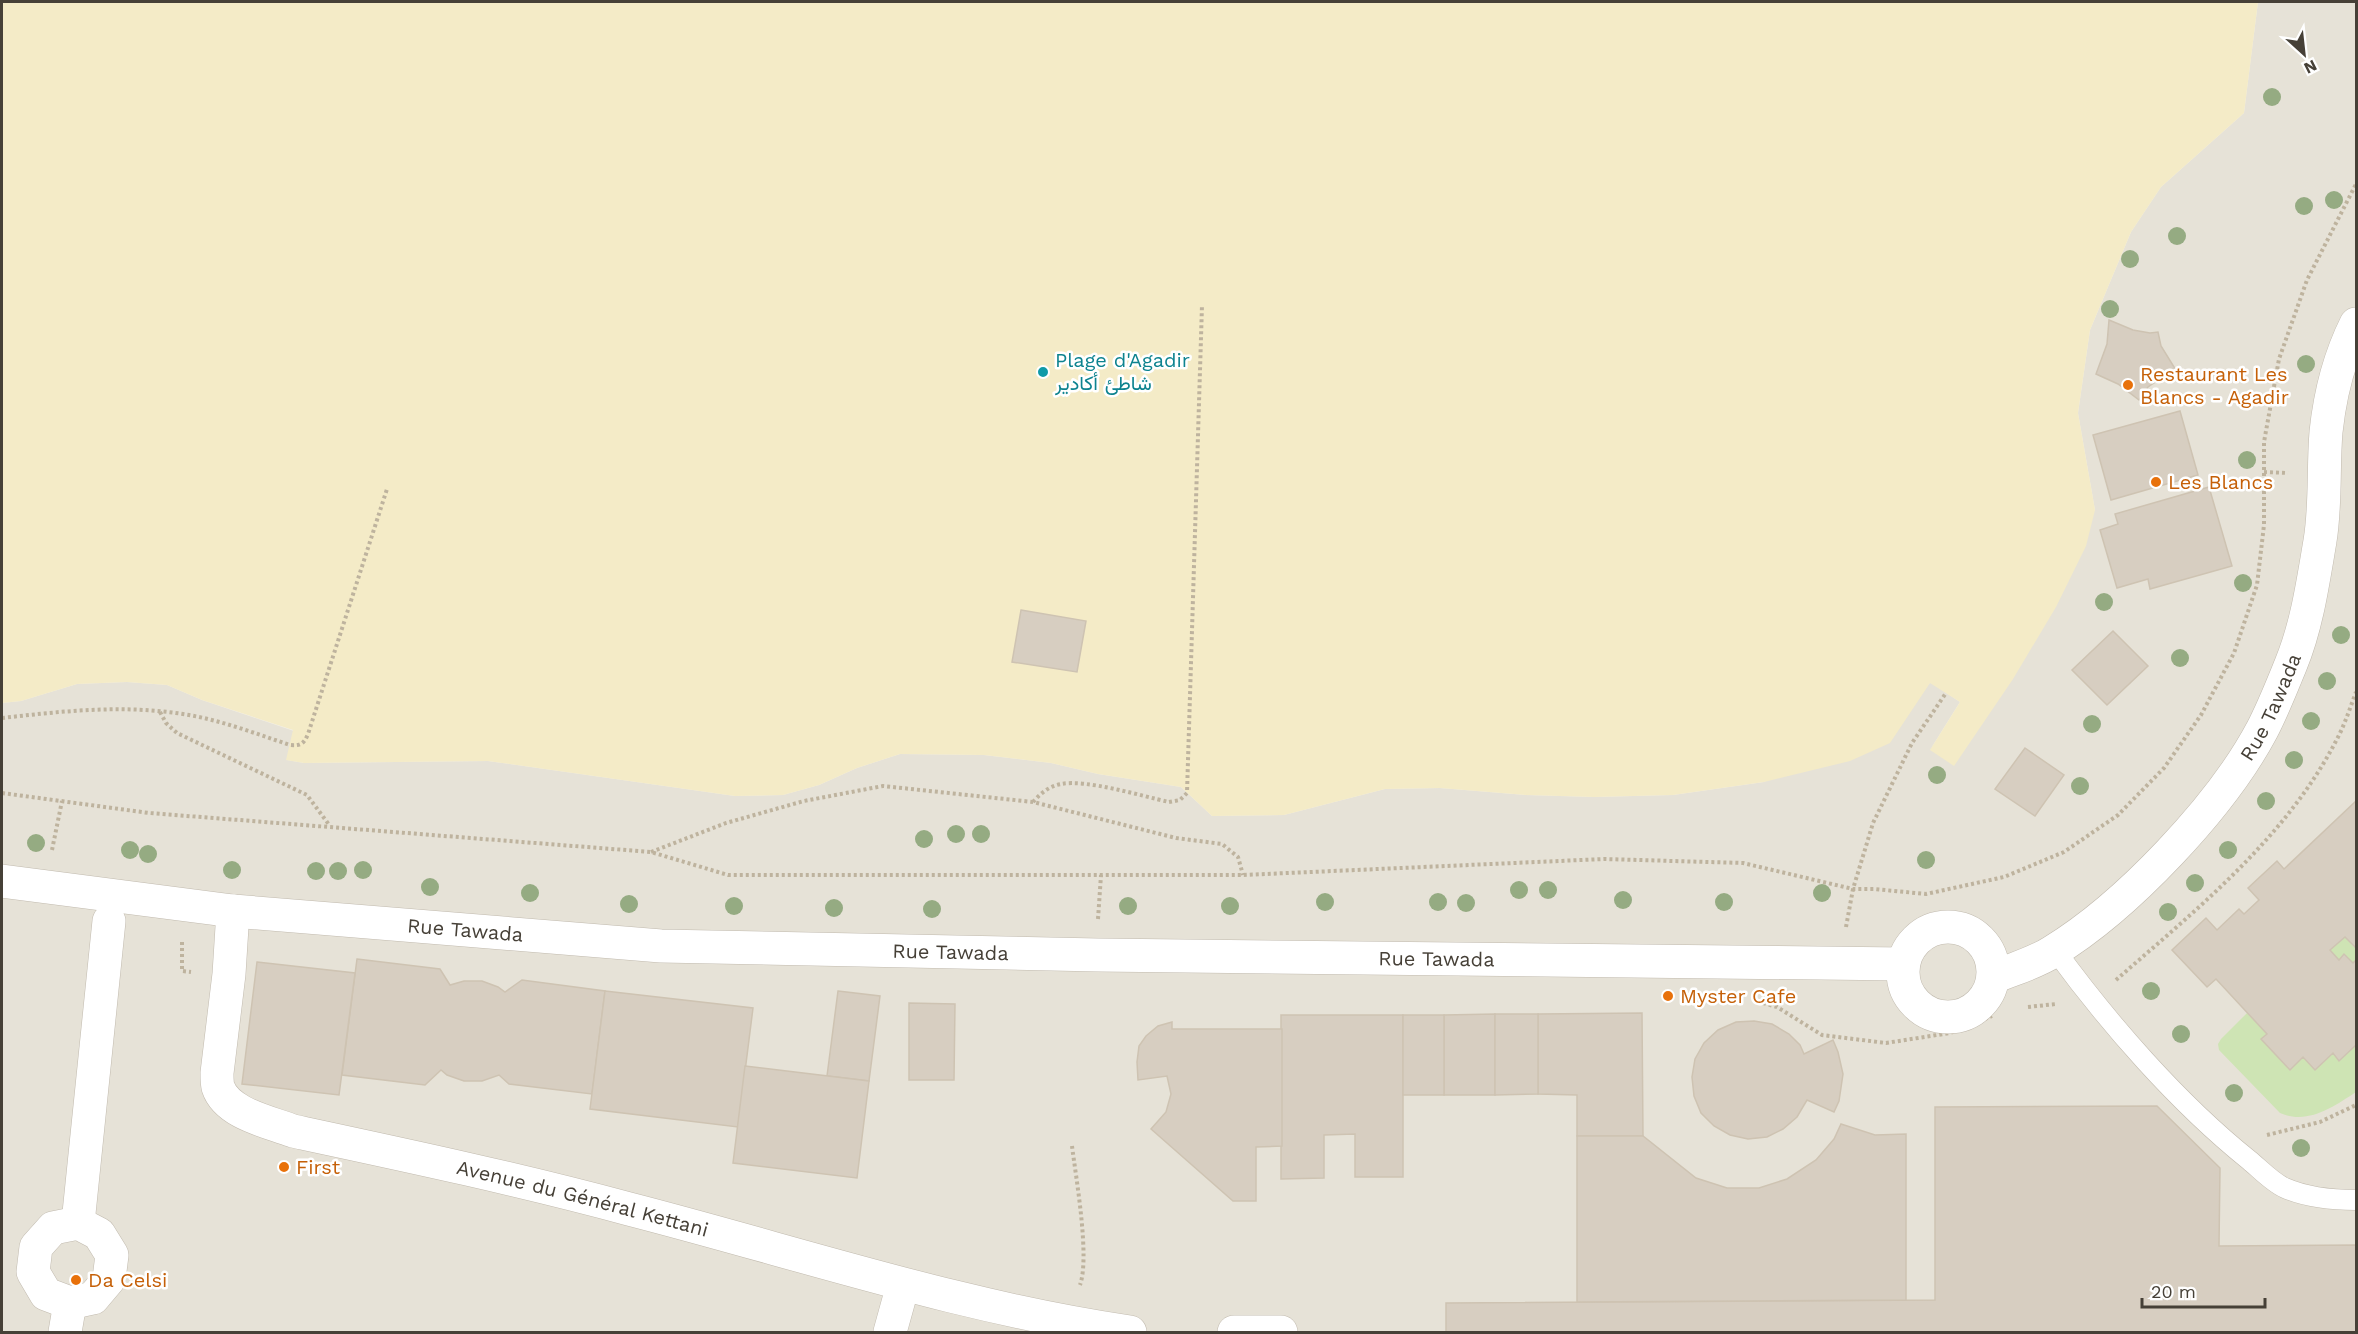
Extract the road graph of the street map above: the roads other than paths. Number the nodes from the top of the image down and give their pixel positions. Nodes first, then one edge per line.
1 (2352, 343) edge
2 (2344, 399) edge
3 (2, 881) edge
4 (233, 911) junction
5 (109, 921) dead end
6 (2055, 950) junction
7 (1903, 964) junction
8 (1994, 977) junction
9 (2356, 1200) edge
10 (78, 1223) junction
11 (903, 1285) junction
12 (67, 1318) edge
13 (890, 1332) edge
14 (1130, 1332) edge
15 (1234, 1332) edge
16 (1281, 1332) edge

1 - 2 street, Rue Tawada
2 - 6 street, Rue Tawada
3 - 4 street, Rue Tawada
4 - 7 street, Rue Tawada
4 - 11 street, Avenue du Général Kettani
5 - 10 street
6 - 8 street, Rue Tawada
6 - 9 lane
7 - 8 street
7 - 8 street
10 - 12 street
10 - 12 street
11 - 13 street
11 - 14 street, Avenue du Général Kettani
15 - 16 street

